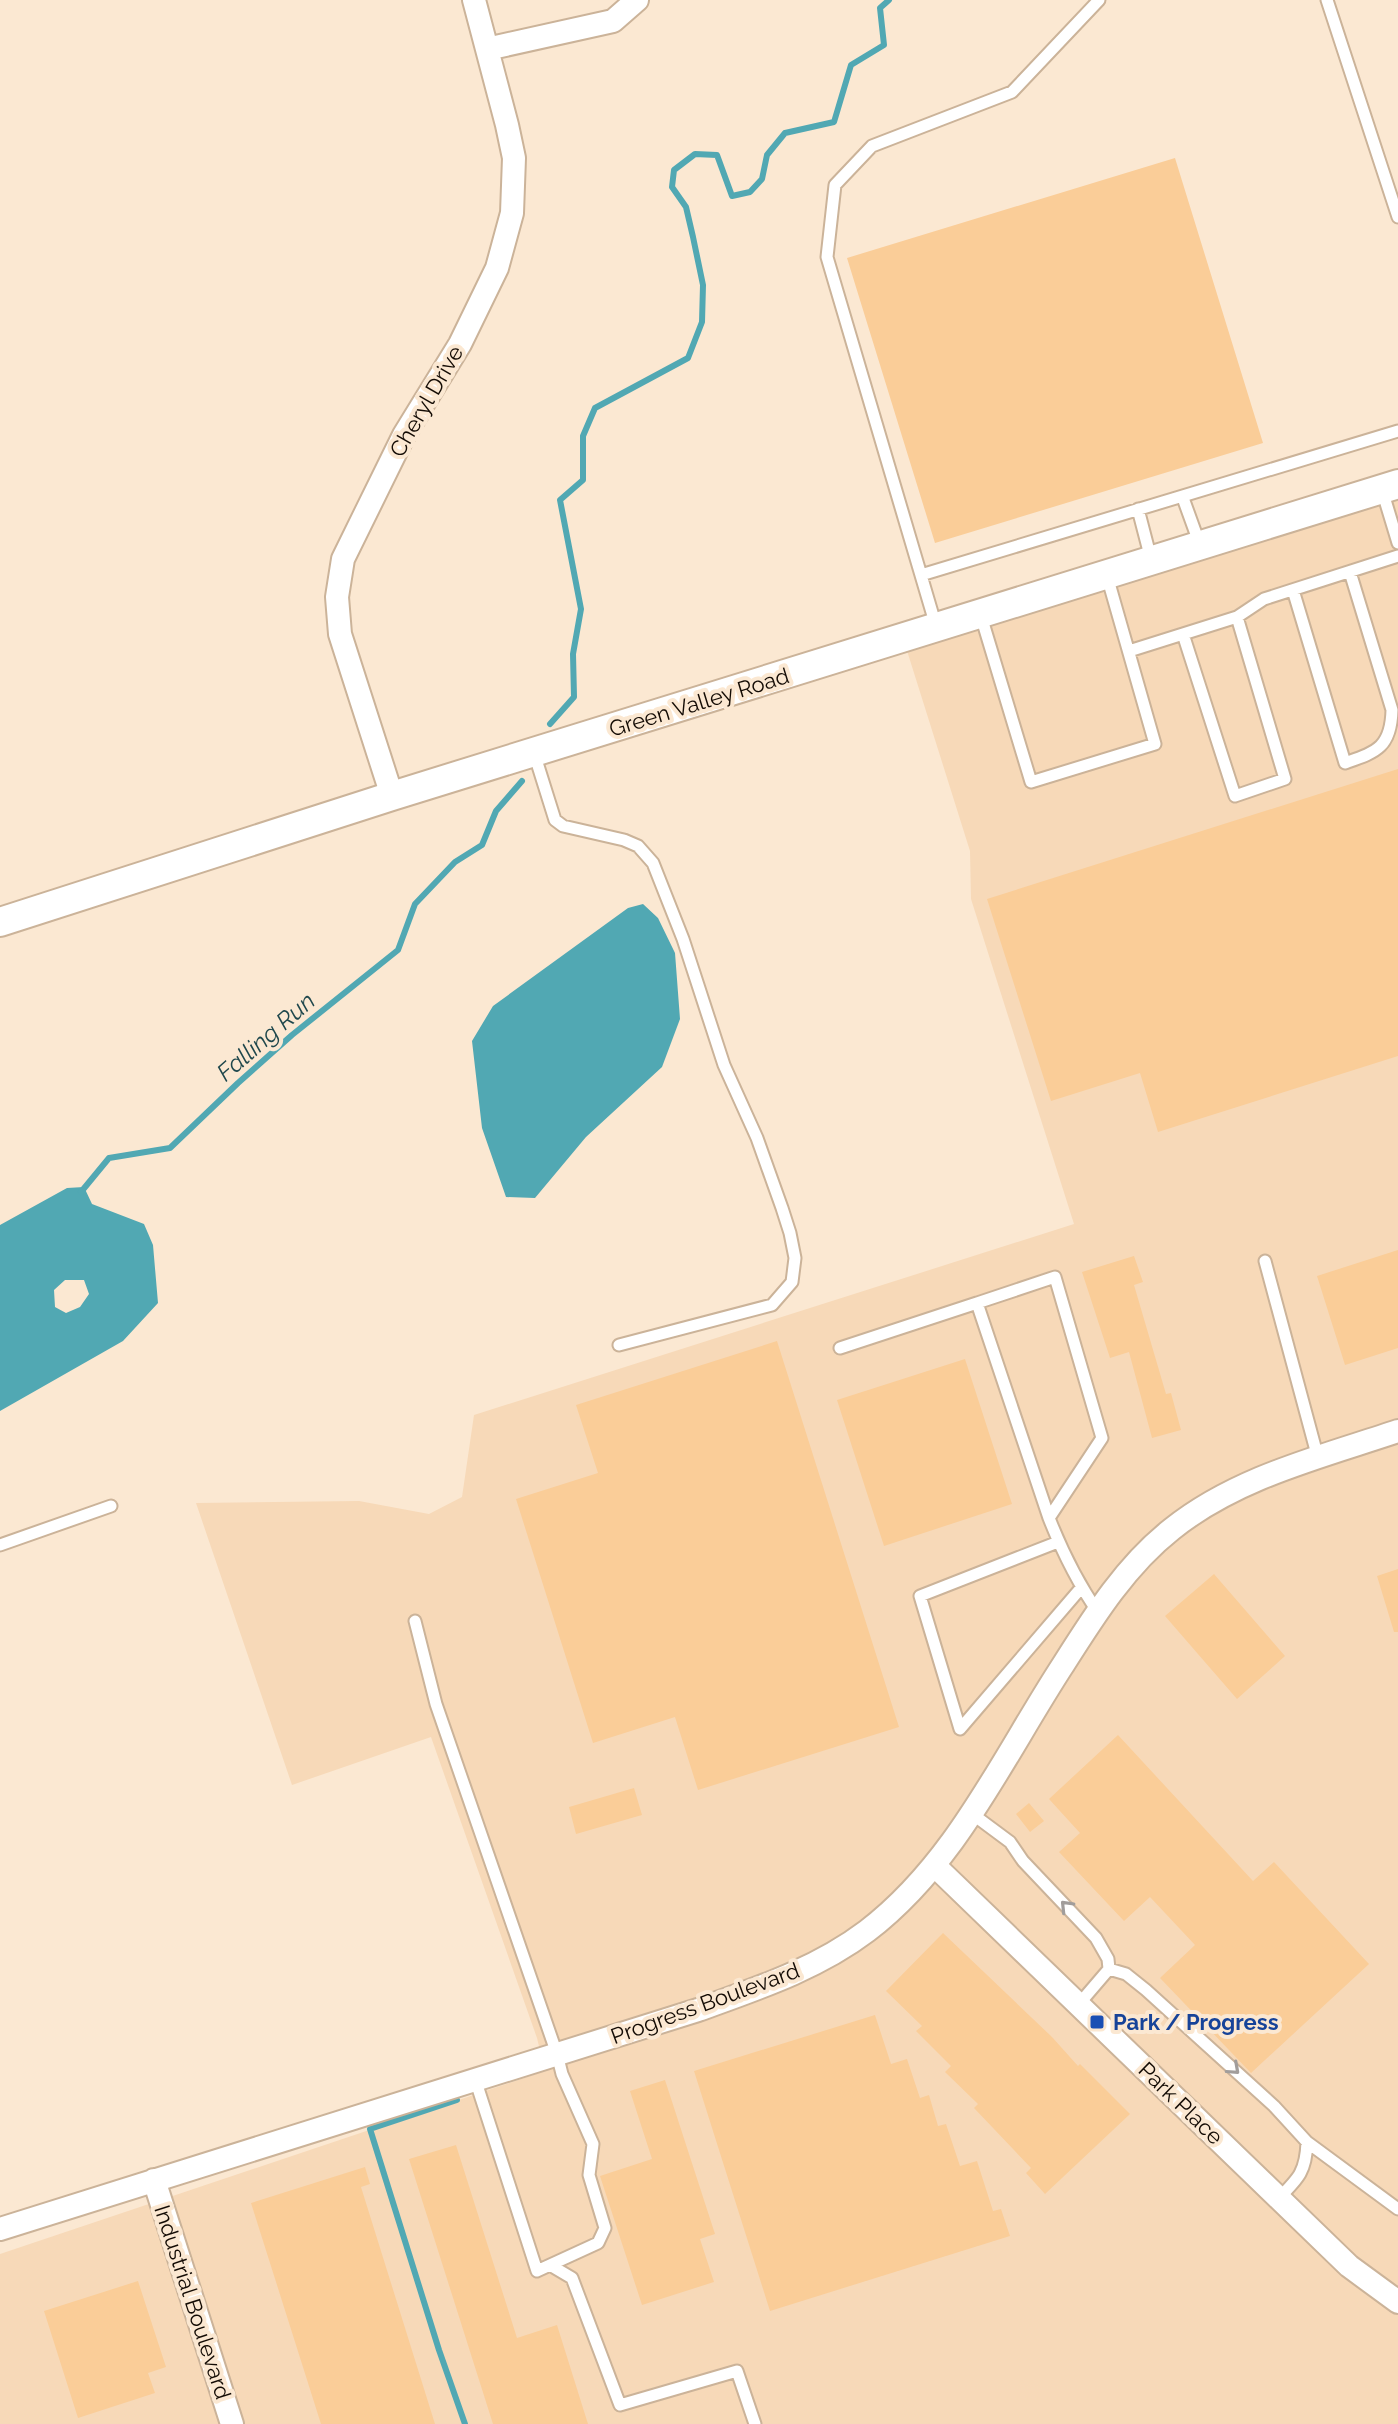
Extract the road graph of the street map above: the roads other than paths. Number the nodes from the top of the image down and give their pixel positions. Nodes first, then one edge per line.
1 (474, 0) edge
2 (637, 0) edge
3 (1099, 0) edge
4 (1327, 0) edge
5 (487, 49) junction
6 (1398, 217) edge
7 (1398, 431) edge
8 (1390, 487) edge
9 (1183, 498) junction
10 (1138, 509) junction
11 (1398, 543) edge
12 (1200, 545) junction
13 (1398, 556) edge
14 (1152, 562) junction
15 (1350, 572) junction
16 (921, 575) junction
17 (1107, 575) junction
18 (1293, 590) junction
19 (981, 614) junction
20 (1237, 617) junction
21 (936, 628) junction
22 (1183, 634) junction
23 (1129, 651) junction
24 (534, 752) junction
25 (392, 796) junction
26 (0, 922) edge
27 (1265, 1261) dead end
28 (977, 1303) junction
29 (619, 1345) dead end
30 (840, 1348) dead end
31 (1398, 1431) edge
32 (1318, 1458) junction
33 (111, 1506) dead end
34 (1049, 1518) junction
35 (1058, 1542) junction
36 (0, 1545) edge
37 (1081, 1588) junction
38 (1098, 1612) junction
39 (415, 1621) dead end
40 (971, 1813) junction
41 (934, 1865) junction
42 (1109, 1969) junction
43 (1079, 2004) junction
44 (557, 2054) junction
45 (475, 2079) junction
46 (1307, 2142) junction
47 (154, 2180) junction
48 (1279, 2198) junction
49 (1398, 2209) edge
50 (0, 2229) edge
51 (550, 2265) junction
52 (1398, 2302) edge
53 (232, 2424) edge
54 (755, 2424) edge

1 - 5 street, Cheryl Drive
2 - 5 street
3 - 16 lane
4 - 6 lane
5 - 25 street, Cheryl Drive
7 - 9 lane
8 - 11 lane
8 - 12 street, Green Valley Road
9 - 10 lane
9 - 12 lane
10 - 14 lane
10 - 16 lane
12 - 14 street, Green Valley Road
13 - 15 lane
14 - 17 street, Green Valley Road
15 - 18 lane
15 - 18 lane
16 - 21 lane
17 - 19 street, Green Valley Road
17 - 23 lane
18 - 20 lane
19 - 21 street, Green Valley Road
19 - 23 lane
20 - 22 lane
20 - 22 lane
21 - 24 street, Green Valley Road
22 - 23 lane
24 - 25 street, Green Valley Road
24 - 29 lane
25 - 26 street, Green Valley Road
27 - 32 lane
28 - 30 lane
28 - 34 lane
28 - 34 lane
31 - 32 street, Progress Boulevard
32 - 38 street, Progress Boulevard
33 - 36 lane
34 - 35 lane
35 - 37 lane
35 - 37 lane
37 - 38 lane
38 - 40 street, Progress Boulevard
39 - 44 lane
40 - 41 street, Progress Boulevard
42 -> 40 lane
41 - 43 street, Park Place
41 - 44 street, Progress Boulevard
42 - 43 lane
42 -> 46 lane
43 - 48 street, Park Place
44 - 45 street, Progress Boulevard
44 - 51 lane
45 - 47 street, Progress Boulevard
45 - 51 lane
46 - 48 lane
46 - 49 lane
47 - 50 street, Progress Boulevard
47 - 53 street, Industrial Boulevard
48 - 52 street, Park Place
51 - 54 lane

